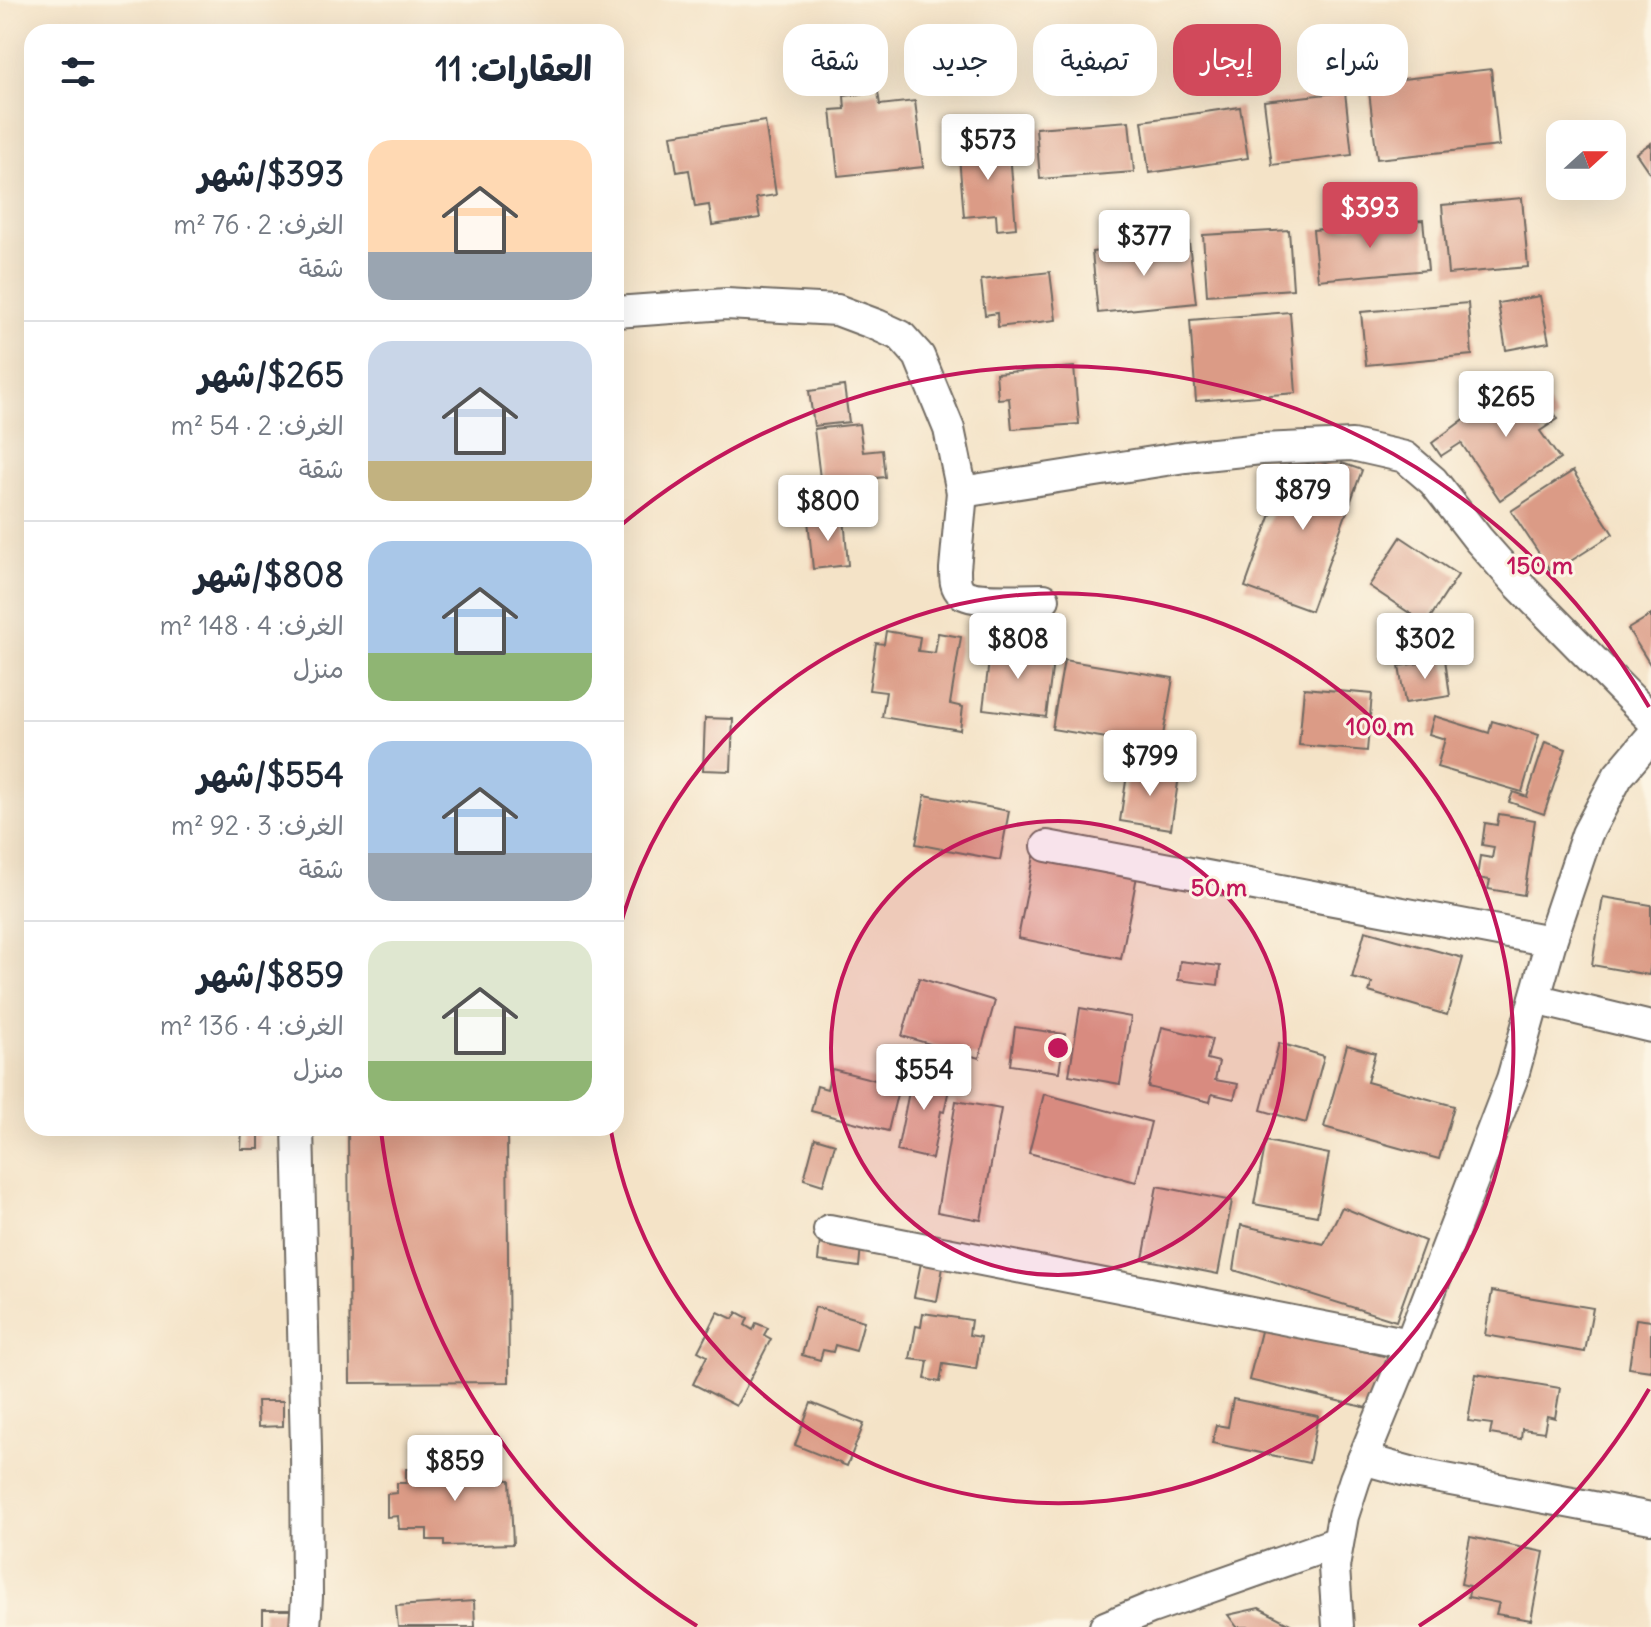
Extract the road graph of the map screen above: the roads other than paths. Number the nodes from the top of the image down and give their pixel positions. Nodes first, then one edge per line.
1 (624, 311) edge
2 (962, 492) junction
3 (1044, 599) dead end
4 (1651, 719) edge
5 (1651, 737) edge
6 (1047, 846) dead end
7 (1551, 941) junction
8 (1535, 999) junction
9 (1651, 1027) edge
10 (298, 1136) edge
11 (829, 1230) dead end
12 (1410, 1344) junction
13 (1363, 1459) junction
14 (1651, 1518) edge
15 (1338, 1542) junction
16 (305, 1627) edge
17 (1105, 1627) edge
18 (1338, 1627) edge

1 - 2 street
2 - 3 street
2 - 4 street
5 - 7 street
6 - 7 street
7 - 8 street
8 - 9 street
8 - 12 street
10 - 16 street
11 - 12 street
12 - 13 street
13 - 14 street
13 - 15 street
15 - 17 street
15 - 18 street

